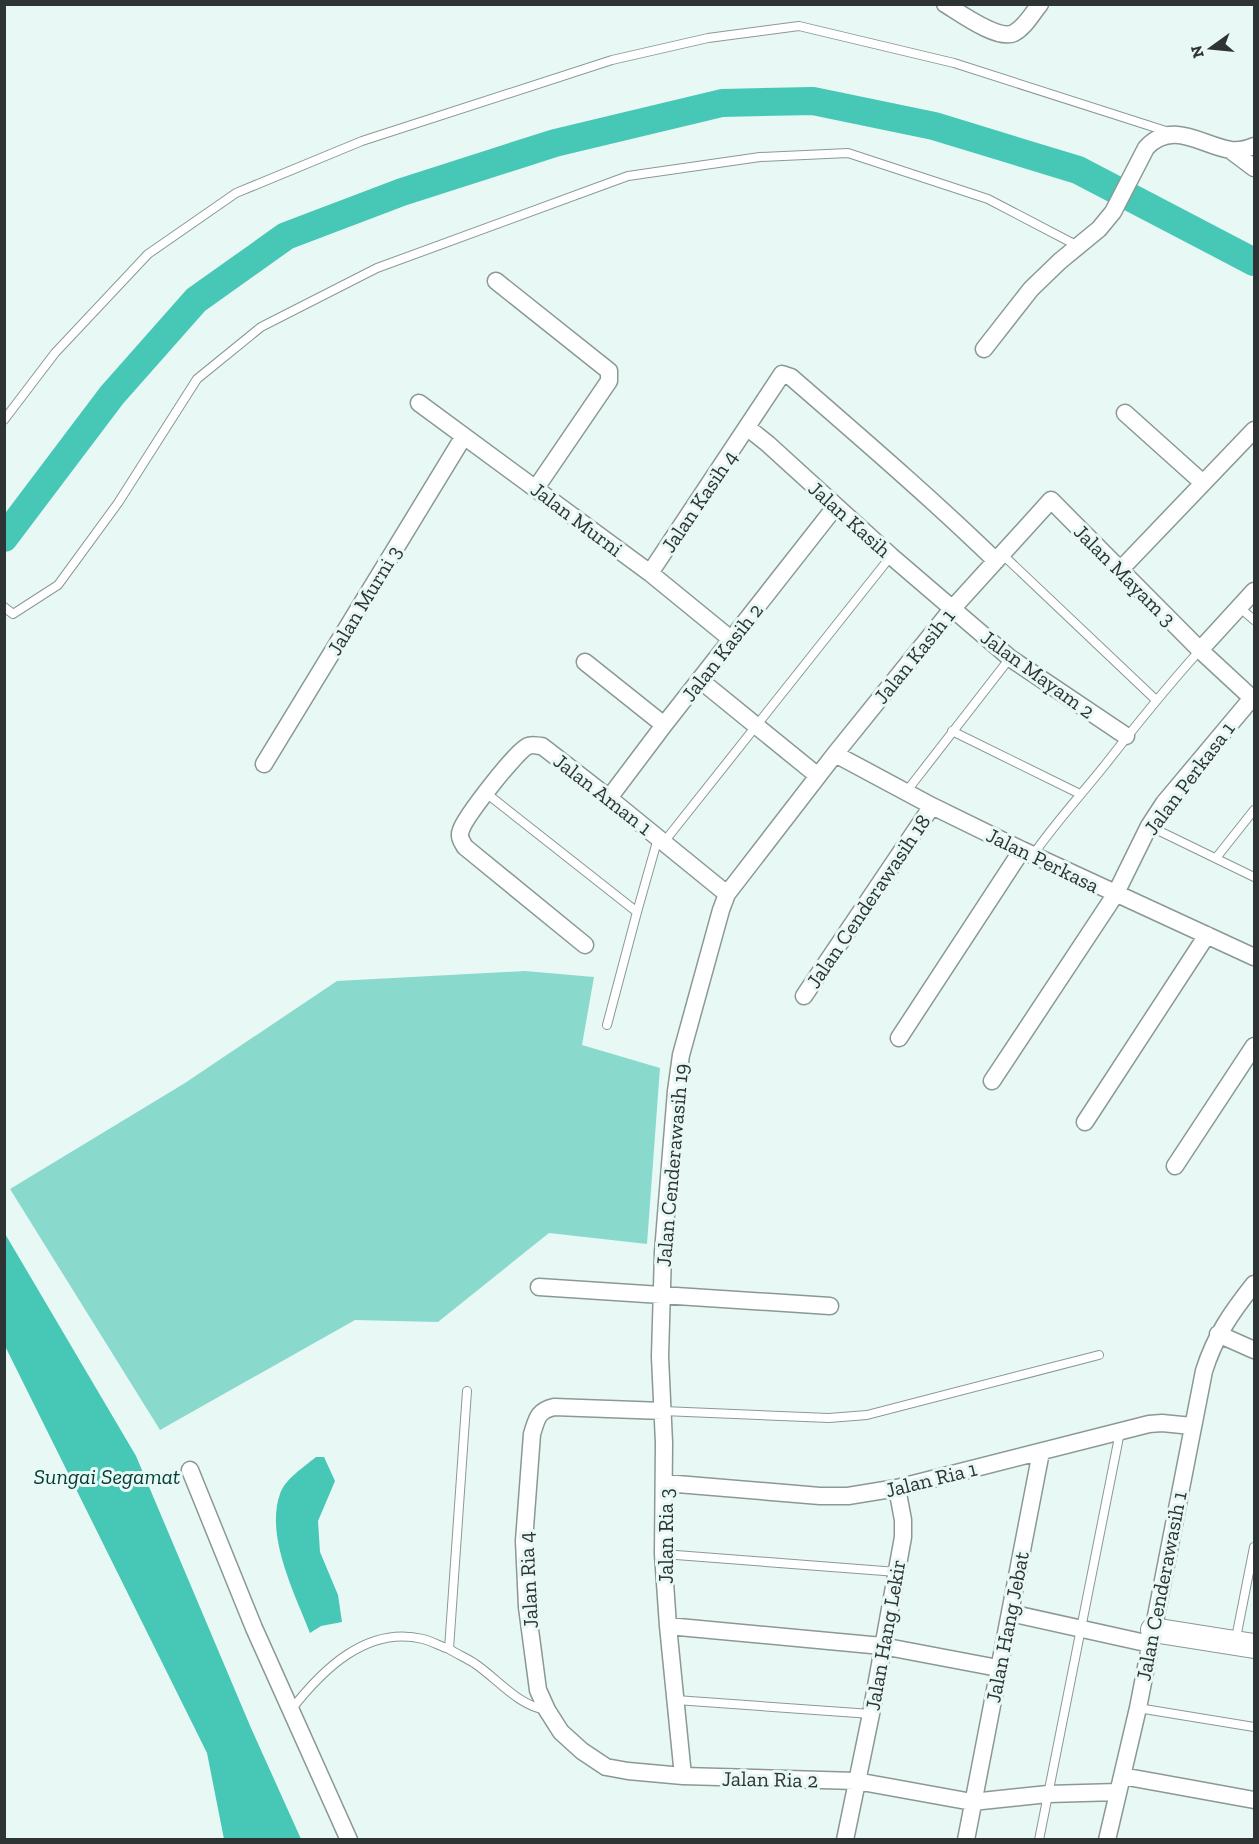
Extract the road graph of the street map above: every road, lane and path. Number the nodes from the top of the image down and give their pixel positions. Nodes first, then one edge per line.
1 (945, 4) edge
2 (1040, 4) edge
3 (1180, 135) junction
4 (1254, 146) edge
5 (1230, 150) junction
6 (1254, 168) edge
7 (1078, 246) junction
8 (496, 281) dead end
9 (984, 349) dead end
10 (419, 404) dead end
11 (1125, 413) dead end
12 (4, 420) edge
13 (748, 428) junction
14 (1254, 430) edge
15 (464, 435) junction
16 (1203, 483) junction
17 (536, 488) junction
18 (1051, 500) joint
19 (836, 506) junction
20 (891, 556) junction
21 (999, 557) junction
22 (1120, 570) junction
23 (650, 573) junction
24 (1254, 591) edge
25 (4, 607) edge
26 (1239, 607) junction
27 (952, 609) junction
28 (1254, 620) edge
29 (732, 640) junction
30 (1200, 650) junction
31 (1010, 658) junction
32 (585, 662) dead end
33 (700, 680) junction
34 (1253, 699) edge
35 (1156, 700) junction
36 (664, 725) junction
37 (755, 726) junction
38 (952, 732) junction
39 (1126, 736) junction
40 (835, 754) junction
41 (264, 764) dead end
42 (818, 776) junction
43 (906, 792) junction
44 (486, 793) junction
45 (1080, 794) junction
46 (609, 798) junction
47 (932, 806) junction
48 (1254, 810) edge
49 (1149, 826) junction
50 (661, 840) junction
51 (1027, 853) junction
52 (1216, 858) junction
53 (1254, 877) edge
54 (727, 894) junction
55 (1115, 895) junction
56 (637, 912) junction
57 (1207, 935) junction
58 (585, 945) dead end
59 (1254, 957) edge
60 (804, 996) dead end
61 (607, 1025) dead end
62 (899, 1038) dead end
63 (1254, 1046) edge
64 (992, 1081) dead end
65 (1085, 1122) dead end
66 (1175, 1166) dead end
67 (1254, 1284) edge
68 (539, 1287) dead end
69 (662, 1295) junction
70 (830, 1306) dead end
71 (1218, 1334) junction
72 (1254, 1350) edge
73 (1099, 1355) dead end
74 (466, 1391) dead end
75 (663, 1412) junction
76 (1192, 1426) junction
77 (1120, 1431) junction
78 (1041, 1452) junction
79 (190, 1470) dead end
80 (664, 1483) junction
81 (897, 1488) junction
82 (1254, 1547) edge
83 (663, 1554) junction
84 (897, 1572) junction
85 (1010, 1613) junction
86 (668, 1626) junction
87 (1081, 1628) junction
88 (1151, 1637) junction
89 (1245, 1645) edge
90 (882, 1646) junction
91 (449, 1649) junction
92 (998, 1668) junction
93 (676, 1700) junction
94 (1138, 1708) junction
95 (291, 1710) junction
96 (547, 1710) junction
97 (871, 1714) junction
98 (1254, 1726) edge
99 (683, 1776) junction
100 (856, 1781) junction
101 (1120, 1784) junction
102 (1048, 1794) junction
103 (1254, 1800) edge
104 (972, 1802) junction
105 (349, 1839) edge
106 (845, 1839) edge
107 (966, 1839) edge
108 (1039, 1839) edge
109 (1107, 1839) edge

1 - 2 street
3 - 5 street
3 - 7 street
3 - 12 lane
4 - 5 street
5 - 6 street
7 - 9 street
7 - 25 lane
8 - 17 street
10 - 15 street, Jalan Murni
11 - 16 street
13 - 19 street, Jalan Kasih
13 - 21 street, Jalan Kasih 4
13 - 23 street, Jalan Kasih 4
14 - 16 street
15 - 17 street, Jalan Murni
15 - 41 street, Jalan Murni 3
16 - 22 street
17 - 23 street, Jalan Murni
18 - 21 street, Jalan Kasih 1
18 - 22 street, Jalan Mayam 3
19 - 20 street, Jalan Kasih
19 - 29 street, Jalan Kasih 2
20 - 27 street, Jalan Kasih
20 - 37 lane
21 - 27 street, Jalan Kasih 1
21 - 35 lane
22 - 30 street, Jalan Mayam 3
23 - 29 street, Jalan Murni
24 - 26 street
26 - 28 lane
26 - 30 street
27 - 31 street, Jalan Mayam 2
27 - 40 street, Jalan Kasih 1
29 - 33 street, Jalan Kasih 2
30 - 34 street, Jalan Mayam 3
30 - 35 lane
31 - 38 lane
31 - 39 street, Jalan Mayam 2
32 - 36 street
33 - 36 street, Jalan Kasih 2
33 - 37 street
34 - 49 street, Jalan Perkasa 1
35 - 39 lane
36 - 46 street, Jalan Kasih 2
37 - 42 street
37 - 50 lane
38 - 43 lane
38 - 45 lane
39 - 45 lane
40 - 42 street, Jalan Cenderawasih 19
40 - 43 street, Jalan Perkasa
42 - 54 street, Jalan Cenderawasih 19
43 - 47 street, Jalan Perkasa
44 - 46 street, Jalan Aman 1
44 - 56 lane
44 - 58 street, Jalan Aman 1
45 - 51 lane
46 - 50 street, Jalan Aman 1
47 - 51 street, Jalan Perkasa
47 - 60 street, Jalan Cenderawasih 18
48 - 52 lane
49 - 52 lane
49 - 55 street, Jalan Perkasa 1
50 - 54 street, Jalan Aman 1
50 - 56 lane
51 - 55 street, Jalan Perkasa
51 - 62 street
52 - 53 lane
54 - 69 street, Jalan Cenderawasih 19
55 - 57 street, Jalan Perkasa
55 - 64 street, Jalan Perkasa 1
56 - 61 lane
57 - 59 street, Jalan Perkasa
57 - 65 street
63 - 66 street
67 - 71 street, Jalan Cenderawasih 1
68 - 69 street
69 - 70 street
69 - 75 street, Jalan Ria 3
71 - 72 street
71 - 76 street, Jalan Cenderawasih 1
73 - 75 lane
74 - 91 lane
75 - 80 street, Jalan Ria 3
75 - 96 street, Jalan Ria 4
76 - 77 street, Jalan Ria 1
76 - 88 street, Jalan Cenderawasih 1
77 - 78 street, Jalan Ria 1
77 - 87 lane
78 - 81 street, Jalan Ria 1
78 - 85 street, Jalan Hang Jebat
79 - 95 street
80 - 81 street, Jalan Ria 1
80 - 83 street, Jalan Ria 3
81 - 84 street, Jalan Hang Lekir
82 - 89 lane
83 - 84 lane
83 - 86 street, Jalan Ria 3
84 - 90 street, Jalan Hang Lekir
85 - 87 street
85 - 92 street, Jalan Hang Jebat
86 - 90 street
86 - 93 street, Jalan Ria 3
87 - 88 street
87 - 102 lane
88 - 89 street
88 - 94 street, Jalan Cenderawasih 1
90 - 92 street
90 - 97 street, Jalan Hang Lekir
91 - 95 lane
91 - 96 lane
92 - 104 street, Jalan Hang Jebat
93 - 97 lane
93 - 99 street, Jalan Ria 3
94 - 98 lane
94 - 101 street, Jalan Cenderawasih 1
95 - 105 street
96 - 99 street, Jalan Ria 4
97 - 100 street, Jalan Hang Lekir
99 - 100 street, Jalan Ria 2
100 - 104 street, Jalan Ria 2
100 - 106 street, Jalan Hang Lekir
101 - 102 street, Jalan Ria 2
101 - 103 street, Jalan Ria 2
101 - 109 street, Jalan Cenderawasih 1
102 - 104 street, Jalan Ria 2
102 - 108 lane
104 - 107 street, Jalan Hang Jebat

